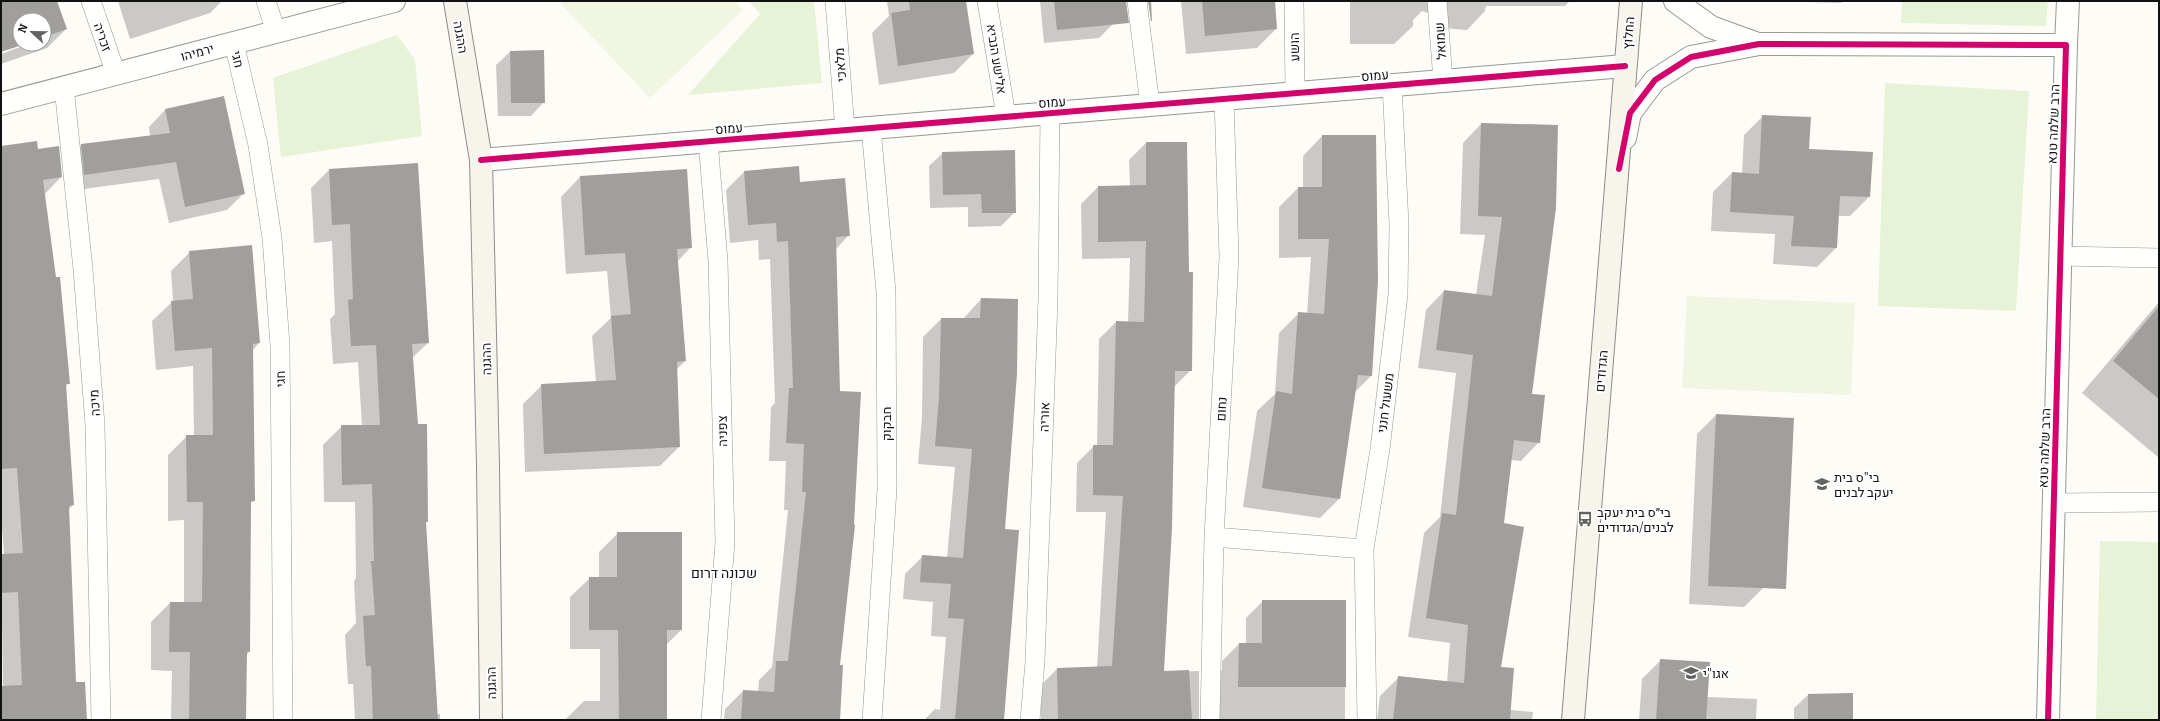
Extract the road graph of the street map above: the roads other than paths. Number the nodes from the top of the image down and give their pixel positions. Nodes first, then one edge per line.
1 (91, 1) edge
2 (266, 1) edge
3 (394, 1) edge
4 (455, 1) edge
5 (835, 1) edge
6 (987, 1) edge
7 (1137, 1) edge
8 (1294, 1) edge
9 (1437, 1) edge
10 (1631, 1) edge
11 (1675, 1) edge
12 (2068, 1) edge
13 (276, 32) junction
14 (234, 43) junction
15 (1759, 44) junction
16 (2066, 45) junction
17 (1625, 66) junction
18 (116, 74) junction
19 (1442, 81) junction
20 (1392, 85) junction
21 (64, 87) junction
22 (1295, 93) junction
23 (1224, 99) junction
24 (1, 104) edge
25 (1150, 105) junction
26 (1050, 113) junction
27 (1006, 116) junction
28 (871, 128) junction
29 (845, 130) junction
30 (708, 141) junction
31 (481, 160) junction
32 (1618, 169) junction
33 (2060, 256) junction
34 (2159, 258) edge
35 (2159, 502) edge
36 (2054, 503) junction
37 (1214, 537) junction
38 (1364, 549) junction
39 (1576, 677) junction
40 (101, 720) edge
41 (283, 720) edge
42 (491, 720) edge
43 (711, 720) edge
44 (872, 720) edge
45 (1030, 720) edge
46 (1210, 720) edge
47 (1367, 720) edge
48 (1573, 720) edge
49 (1585, 720) edge
50 (2048, 720) edge

1 - 18 lane, זכריה
2 - 13 lane
3 - 13 street, ירמיהו
4 - 31 street, ההגנה
5 - 29 lane, מלאכי
6 - 27 lane, אלישע הנביא
7 - 25 lane
8 - 22 lane, הושע
9 - 19 lane, שמואל
10 - 17 street, החלוץ
11 - 15 street
12 - 16 street, הרב שלמה טנא
13 - 14 street, ירמיהו
14 - 18 street, ירמיהו
14 - 41 lane, חגי
15 - 16 street
15 - 32 street
16 - 33 street, הרב שלמה טנא
17 - 19 street, עמוס
17 - 32 street, הגדודים
18 - 21 street, ירמיהו
19 - 20 street, עמוס
20 - 22 street, עמוס
20 - 38 lane, משעול חנני
21 - 24 street, ירמיהו
21 - 40 lane, מיכה
22 - 23 street, עמוס
23 - 25 street, עמוס
23 - 37 lane, נחום
25 - 26 street, עמוס
26 - 27 street, עמוס
26 - 45 lane, אוריה
27 - 28 street, עמוס
28 - 29 street, עמוס
28 - 44 lane, חבקוק
29 - 30 street, עמוס
30 - 31 street, עמוס
30 - 43 lane, צפניה
31 - 42 street, ההגנה
32 - 39 street, הגדודים
33 - 34 lane
33 - 36 street, הרב שלמה טנא
35 - 36 lane
36 - 50 street, הרב שלמה טנא
37 - 38 lane
37 - 46 lane, נחום
38 - 47 lane, משעול חנני
39 - 48 street, הגדודים
39 - 49 street, הגדודים

